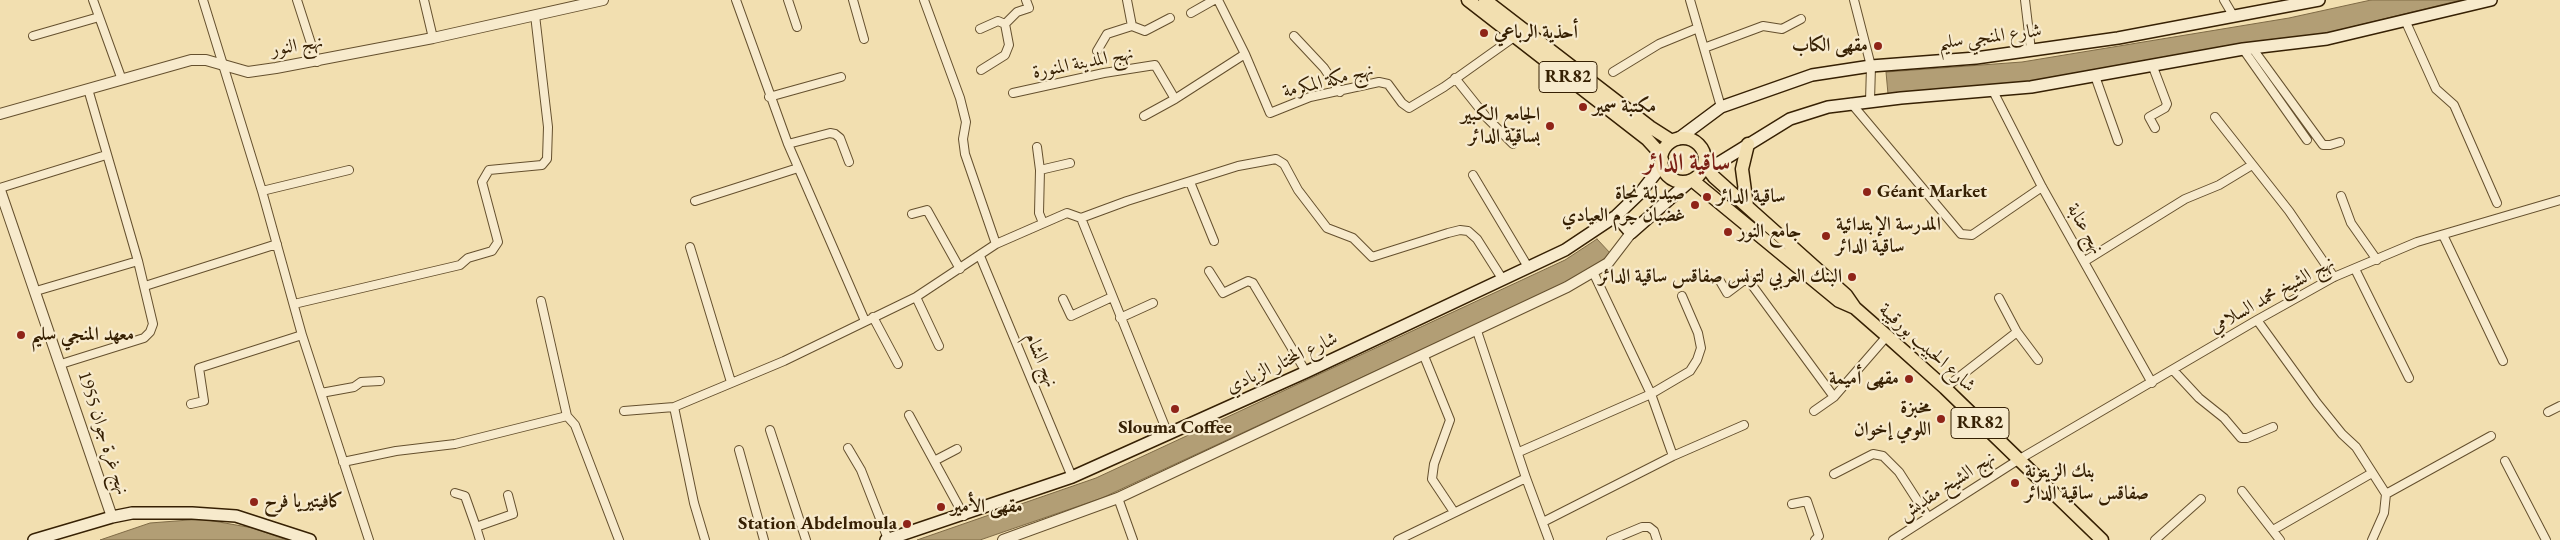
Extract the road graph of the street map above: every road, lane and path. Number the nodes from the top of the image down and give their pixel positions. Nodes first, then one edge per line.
1 (93, 0) edge
2 (203, 0) edge
3 (297, 0) edge
4 (424, 0) edge
5 (603, 0) edge
6 (736, 0) edge
7 (788, 0) edge
8 (853, 0) edge
9 (924, 0) edge
10 (1026, 0) edge
11 (1127, 0) edge
12 (1216, 0) edge
13 (1468, 0) edge
14 (1485, 0) edge
15 (1690, 0) edge
16 (1854, 0) edge
17 (2025, 0) edge
18 (2224, 0) edge
19 (2319, 0) edge
20 (2491, 0) edge
21 (589, 2) edge
22 (1191, 13) dead end
23 (535, 15) junction
24 (100, 17) junction
25 (2234, 17) junction
26 (1170, 18) dead end
27 (1801, 19) dead end
28 (2405, 20) junction
29 (1005, 24) junction
30 (1132, 26) junction
31 (798, 28) dead end
32 (1698, 28) junction
33 (980, 29) dead end
34 (1519, 32) junction
35 (33, 36) dead end
36 (1294, 36) dead end
37 (433, 38) junction
38 (864, 39) dead end
39 (1704, 48) junction
40 (2248, 49) junction
41 (2031, 50) junction
42 (1097, 51) dead end
43 (1245, 54) junction
44 (317, 62) junction
45 (224, 66) junction
46 (1871, 66) junction
47 (2153, 66) junction
48 (980, 70) dead end
49 (1613, 72) dead end
50 (2095, 76) junction
51 (841, 78) dead end
52 (1456, 78) junction
53 (122, 80) junction
54 (88, 89) junction
55 (1993, 91) junction
56 (1340, 92) junction
57 (1013, 93) dead end
58 (769, 97) junction
59 (1175, 99) junction
60 (1870, 101) junction
61 (1851, 103) junction
62 (1721, 107) junction
63 (0, 114) edge
64 (1144, 116) dead end
65 (2215, 117) dead end
66 (2155, 128) dead end
67 (1675, 140) junction
68 (2307, 140) dead end
69 (2118, 141) dead end
70 (2340, 142) dead end
71 (788, 144) junction
72 (1513, 144) dead end
73 (1748, 144) junction
74 (1037, 147) dead end
75 (106, 154) junction
76 (849, 162) dead end
77 (1070, 162) dead end
78 (1662, 163) junction
79 (1705, 164) junction
80 (2252, 165) junction
81 (798, 168) junction
82 (349, 170) dead end
83 (1040, 170) junction
84 (1473, 175) dead end
85 (1691, 181) junction
86 (1190, 182) junction
87 (2042, 187) junction
88 (0, 189) edge
89 (262, 191) junction
90 (2341, 196) dead end
91 (2560, 200) edge
92 (695, 201) dead end
93 (2497, 203) dead end
94 (1747, 206) junction
95 (912, 214) dead end
96 (1616, 216) junction
97 (1081, 218) junction
98 (1043, 223) junction
99 (1631, 233) junction
100 (2443, 235) junction
101 (1214, 241) dead end
102 (277, 244) junction
103 (996, 244) junction
104 (690, 246) dead end
105 (980, 256) junction
106 (138, 260) junction
107 (2377, 260) junction
108 (2085, 262) junction
109 (960, 268) junction
110 (1528, 268) junction
111 (2355, 269) junction
112 (1210, 271) dead end
113 (1594, 274) junction
114 (2334, 278) junction
115 (1503, 280) junction
116 (1720, 282) dead end
117 (145, 286) junction
118 (36, 291) junction
119 (1682, 296) dead end
120 (916, 297) junction
121 (1112, 297) junction
122 (1999, 298) dead end
123 (1063, 299) dead end
124 (541, 301) dead end
125 (1153, 303) dead end
126 (294, 304) junction
127 (1855, 308) junction
128 (873, 318) junction
129 (1120, 318) junction
130 (2257, 320) junction
131 (865, 321) junction
132 (1477, 331) junction
133 (2017, 332) junction
134 (302, 336) junction
135 (1887, 336) junction
136 (939, 346) dead end
137 (1424, 356) junction
138 (2038, 360) dead end
139 (2503, 361) dead end
140 (61, 364) junction
141 (898, 364) dead end
142 (2173, 370) junction
143 (1306, 372) junction
144 (2409, 378) dead end
145 (380, 381) dead end
146 (731, 382) junction
147 (2152, 382) junction
148 (1944, 388) junction
149 (321, 393) junction
150 (1651, 394) junction
151 (1834, 398) junction
152 (191, 404) dead end
153 (2560, 406) edge
154 (674, 407) junction
155 (624, 411) dead end
156 (1814, 411) dead end
157 (2548, 412) dead end
158 (909, 415) dead end
159 (567, 416) junction
160 (1744, 425) dead end
161 (2273, 427) dead end
162 (770, 430) dead end
163 (1168, 434) junction
164 (2491, 436) dead end
165 (848, 448) dead end
166 (957, 449) dead end
167 (739, 450) dead end
168 (1519, 452) junction
169 (1673, 456) junction
170 (2018, 460) junction
171 (934, 461) junction
172 (2506, 461) dead end
173 (343, 462) junction
174 (2372, 473) junction
175 (1834, 474) dead end
176 (1072, 478) junction
177 (1526, 478) junction
178 (2242, 491) dead end
179 (455, 493) dead end
180 (2386, 494) junction
181 (508, 495) dead end
182 (1118, 498) junction
183 (2201, 499) dead end
184 (1792, 504) dead end
185 (1454, 512) junction
186 (964, 516) junction
187 (112, 517) junction
188 (1928, 517) junction
189 (1543, 522) junction
190 (476, 527) junction
191 (2273, 530) junction
192 (893, 539) edge
193 (34, 540) edge
194 (310, 540) edge
195 (369, 540) edge
196 (480, 540) edge
197 (619, 540) edge
198 (705, 540) edge
199 (764, 540) edge
200 (806, 540) edge
201 (1003, 540) edge
202 (1133, 540) edge
203 (1398, 540) edge
204 (1549, 540) edge
205 (1611, 540) edge
206 (1657, 540) edge
207 (1815, 540) edge
208 (1893, 540) edge
209 (2102, 540) edge
210 (2156, 540) edge
211 (2280, 540) edge
212 (2372, 540) edge
213 (2546, 540) edge

1 - 24 street
2 - 45 street
3 - 44 street
4 - 37 street
5 - 21 street, نهج النور
6 - 58 street
7 - 31 street
8 - 38 street
9 - 103 street
10 - 29 street
11 - 30 street
12 - 22 street
12 - 43 street
13 - 34 main road, شارع الحبيب بورقيبة / RR82
14 - 34 main road, شارع الحبيب بورقيبة / RR82
15 - 32 street
16 - 46 street
17 - 41 street
18 - 25 street
19 - 25 main road, شارع المنجي سليم
20 - 28 main road
21 - 23 street, نهج النور
23 - 37 street, نهج النور
23 - 126 street
24 - 35 street
24 - 53 street
25 - 41 main road, شارع المنجي سليم
26 - 30 street
27 - 39 street
28 - 40 main road
28 - 93 street
29 - 33 street
29 - 48 street
30 - 42 street
32 - 39 street
32 - 49 street
34 - 52 street, نهج مكة المكرمة
34 - 67 main road, شارع الحبيب بورقيبة / RR82
34 - 78 main road, شارع الحبيب بورقيبة / RR82
36 - 56 street
37 - 44 street, نهج النور
39 - 62 street
40 - 47 main road
40 - 68 street
40 - 70 street
41 - 46 main road, شارع المنجي سليم
43 - 56 street, نهج مكة المكرمة
43 - 59 street
44 - 45 street, نهج النور
45 - 53 street, نهج النور
45 - 89 street
46 - 60 street
46 - 62 main road, شارع المنجي سليم
47 - 50 main road
47 - 66 street
50 - 55 main road
50 - 69 street
51 - 58 street
52 - 56 street, نهج مكة المكرمة
52 - 72 street
53 - 54 street, نهج النور
54 - 63 street, نهج النور
54 - 75 street
55 - 60 main road
55 - 87 street, نهج عنابة
57 - 59 street, نهج المدينة المنورة
58 - 71 street
59 - 64 street
60 - 61 main road
61 - 73 main road
61 - 87 street
62 - 67 main road, شارع المنجي سليم
65 - 80 street
67 - 78 main road
67 - 79 main road, شارع الحبيب بورقيبة / RR82
71 - 76 street
71 - 81 street
73 - 79 main road
73 - 94 main road
74 - 83 street
75 - 88 street
75 - 106 street
77 - 83 street
78 - 85 main road, شارع الحبيب بورقيبة / RR82
78 - 96 main road, شارع المختار الزيادي
79 - 85 main road
79 - 94 main road, شارع الحبيب بورقيبة / RR82
80 - 108 street
80 - 114 street
81 - 92 street
81 - 131 street
82 - 89 street
83 - 98 street
84 - 110 street
85 - 99 main road
85 - 127 main road, شارع الحبيب بورقيبة / RR82
86 - 97 street
86 - 101 street
86 - 115 street
87 - 108 street, نهج عنابة
88 - 118 street, نهج غرة جوان 1955
89 - 102 street
90 - 107 street
91 - 100 street, نهج الشيخ محمد السلامي
94 - 127 main road, شارع الحبيب بورقيبة / RR82
95 - 109 street
96 - 99 main road
96 - 110 main road, شارع المختار الزيادي
97 - 98 street
97 - 121 street
98 - 103 street
99 - 113 street
100 - 107 street, نهج الشيخ محمد السلامي
100 - 139 street
102 - 117 street
102 - 126 street
103 - 105 street
104 - 146 street
105 - 109 street
105 - 176 street, نهج الشام
106 - 117 street
106 - 118 street
107 - 111 street, نهج الشيخ محمد السلامي
108 - 147 street, نهج عنابة
109 - 120 street
110 - 115 main road, شارع المختار الزيادي
111 - 114 street, نهج الشيخ محمد السلامي
111 - 144 street
112 - 143 street
113 - 132 street
113 - 150 street
114 - 130 street, نهج الشيخ محمد السلامي
115 - 143 main road, شارع المختار الزيادي
116 - 151 street
117 - 140 street
118 - 140 street, نهج غرة جوان 1955
119 - 150 street
120 - 128 street
120 - 136 street
121 - 123 street
121 - 129 street
122 - 133 street
124 - 159 street
125 - 129 street
126 - 134 street
127 - 135 main road, شارع الحبيب بورقيبة / RR82
128 - 131 street
128 - 141 street
129 - 163 street
130 - 142 street, نهج الشيخ محمد السلامي
130 - 174 street
131 - 146 street
132 - 137 street
132 - 168 street
133 - 138 street
133 - 148 street
134 - 149 street
134 - 152 street
135 - 148 main road, شارع الحبيب بورقيبة / RR82
135 - 151 street
137 - 182 street
137 - 185 street
140 - 187 street, نهج غرة جوان 1955
142 - 147 street, نهج الشيخ محمد السلامي
142 - 161 street
143 - 163 main road, شارع المختار الزيادي
145 - 149 street
146 - 154 street
147 - 170 street, نهج الشيخ محمد السلامي
148 - 170 main road, شارع الحبيب بورقيبة / RR82
149 - 173 street
150 - 168 street
150 - 169 street
151 - 156 street
153 - 157 street
154 - 155 street
154 - 198 street
158 - 171 street
159 - 173 street
159 - 197 street
160 - 169 street
162 - 200 street
163 - 176 main road, شارع المختار الزيادي
164 - 180 street
165 - 192 street
166 - 171 street
167 - 199 street
168 - 177 street
169 - 189 street
170 - 188 street, نهج الشيخ مقديش
170 - 209 main road, شارع الحبيب بورقيبة / RR82
171 - 186 street
172 - 213 street
173 - 195 street
174 - 180 street
174 - 191 street
175 - 188 street
176 - 186 main road, شارع المختار الزيادي
177 - 185 street
177 - 189 street
178 - 191 street
179 - 190 street
180 - 212 street
181 - 190 street
182 - 201 street
182 - 202 street
183 - 210 street
184 - 207 street
185 - 203 street
186 - 192 main road, شارع المختار الزيادي
187 - 193 main road
187 - 194 main road
188 - 208 street, نهج الشيخ مقديش
189 - 204 street
190 - 196 street
191 - 211 street
205 - 206 street

